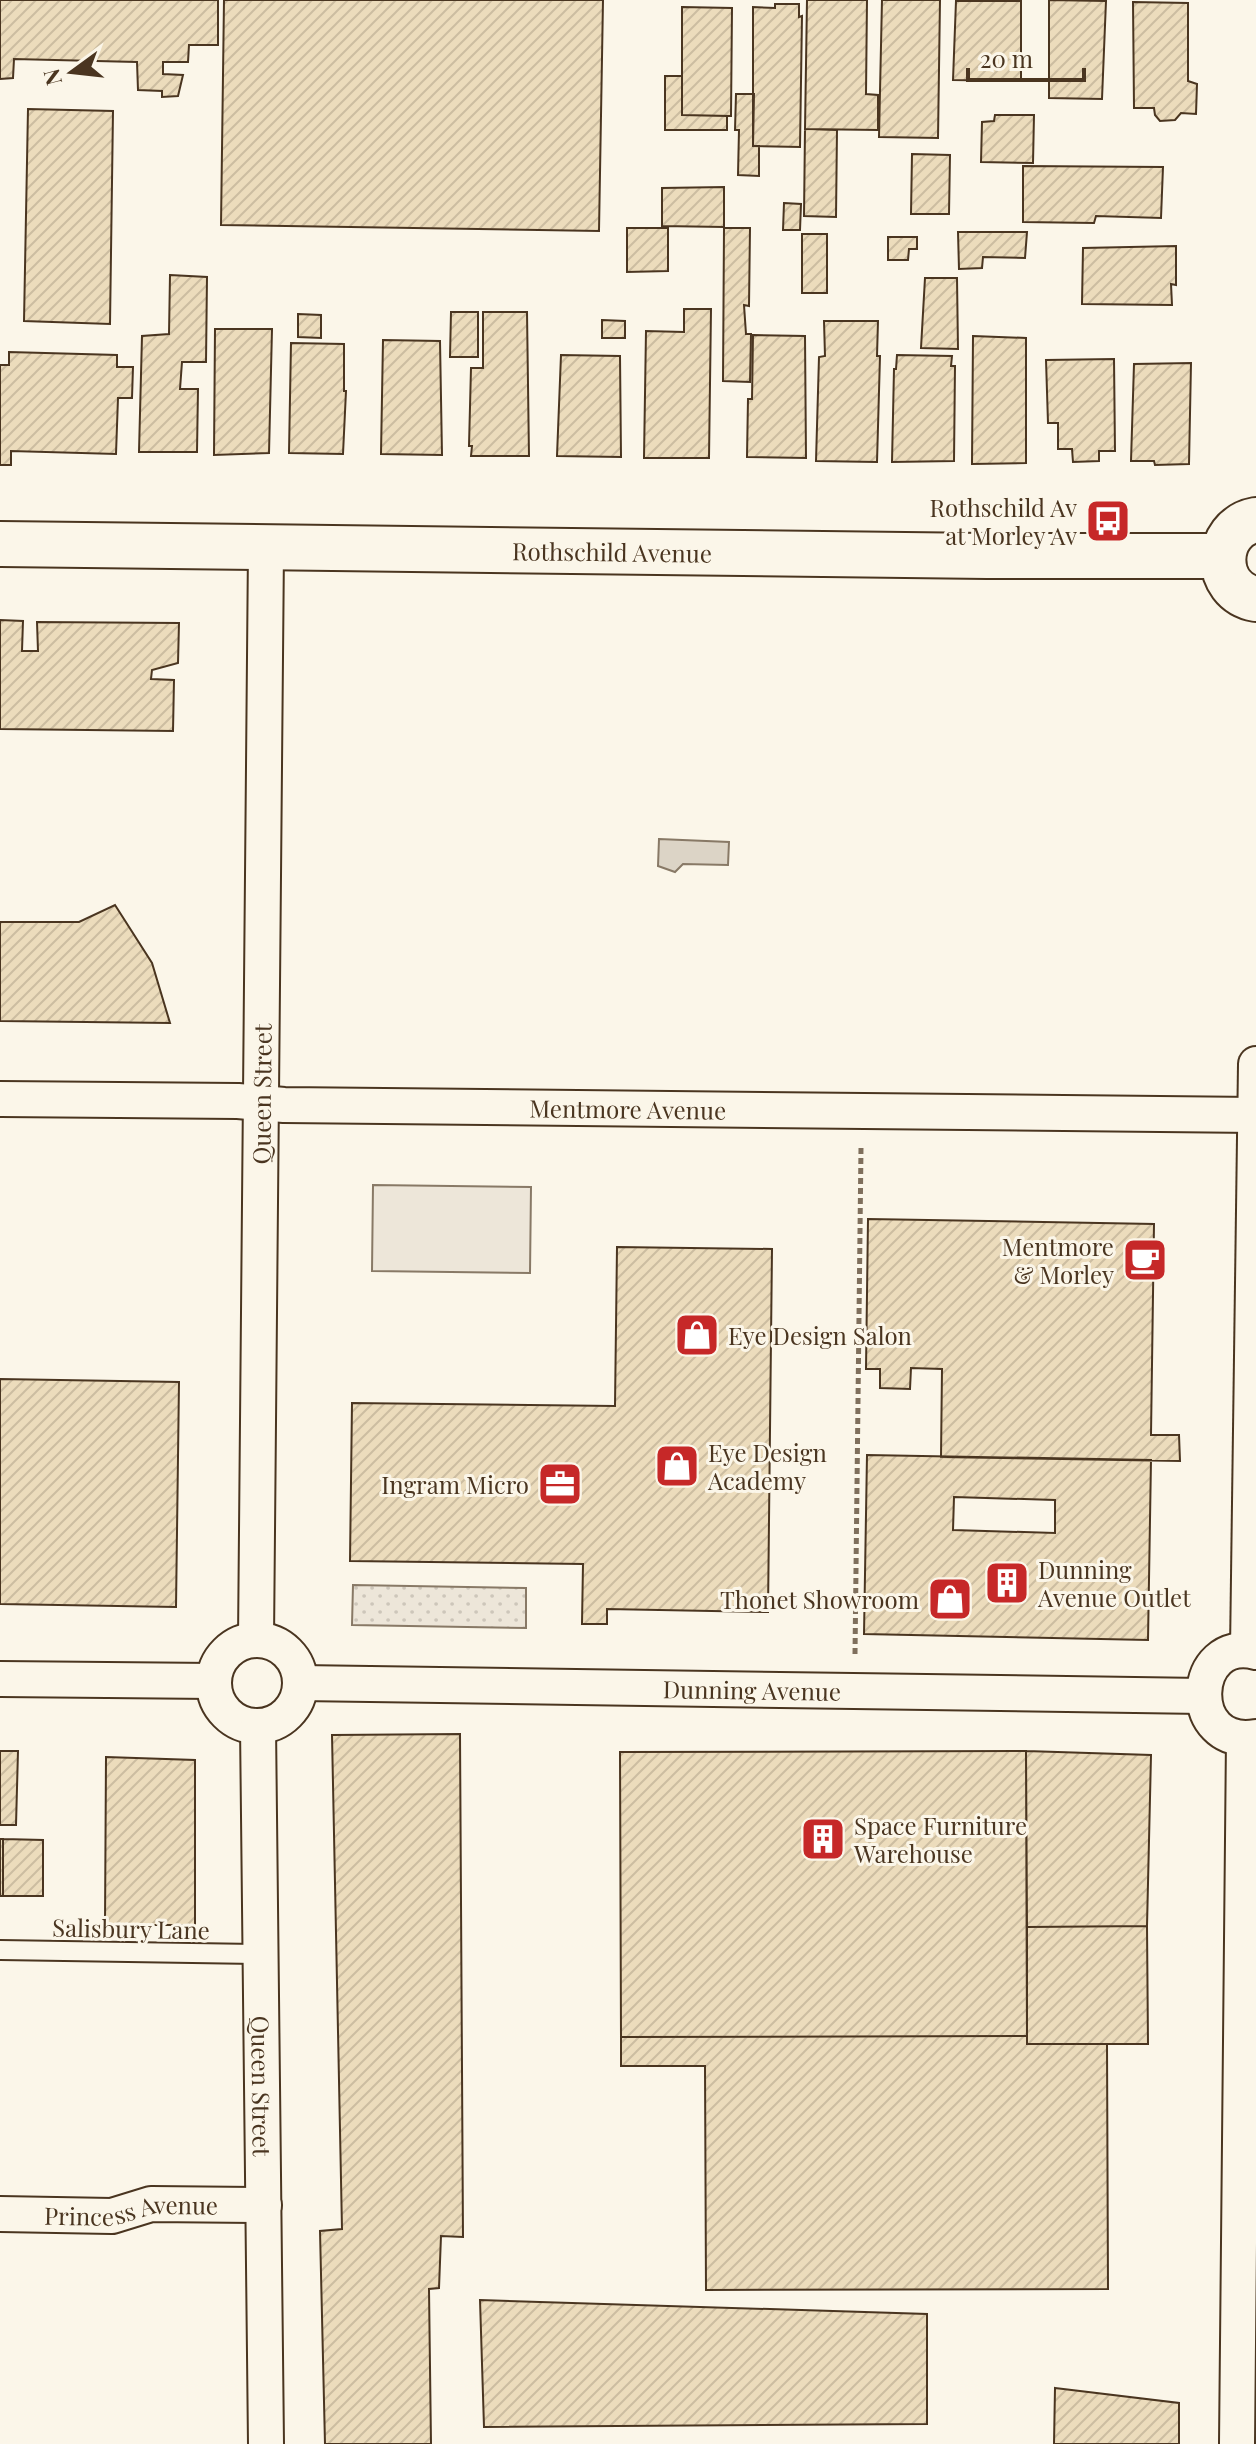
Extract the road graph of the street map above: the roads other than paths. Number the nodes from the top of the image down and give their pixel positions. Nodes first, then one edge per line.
1 (1256, 520) edge
2 (0, 544) edge
3 (266, 548) junction
4 (1222, 556) junction
5 (1256, 599) edge
6 (1256, 1064) edge
7 (0, 1099) edge
8 (261, 1103) junction
9 (1256, 1115) edge
10 (256, 1640) junction
11 (1252, 1651) edge
12 (0, 1679) edge
13 (214, 1681) junction
14 (300, 1683) junction
15 (1203, 1696) junction
16 (258, 1726) junction
17 (1250, 1738) edge
18 (0, 1950) edge
19 (261, 1954) junction
20 (264, 2205) junction
21 (0, 2214) edge
22 (1243, 2433) edge
23 (266, 2444) edge

1 - 4 street
2 - 3 street, Rothschild Avenue
3 - 4 street, Rothschild Avenue
3 - 8 street, Queen Street
4 - 5 street
6 - 9 street
7 - 8 street, Mentmore Avenue
8 - 9 street, Mentmore Avenue
8 - 10 street, Queen Street
9 - 11 street
10 - 13 street
10 - 14 street
11 - 15 street
12 - 13 street
13 - 16 street
14 - 15 street, Dunning Avenue
14 - 16 street
15 - 17 street
16 - 19 street, Queen Street
17 - 22 street
18 - 19 lane, Salisbury Lane
19 - 20 street, Queen Street
20 - 21 street, Princess Avenue
20 - 23 street, Queen Street

